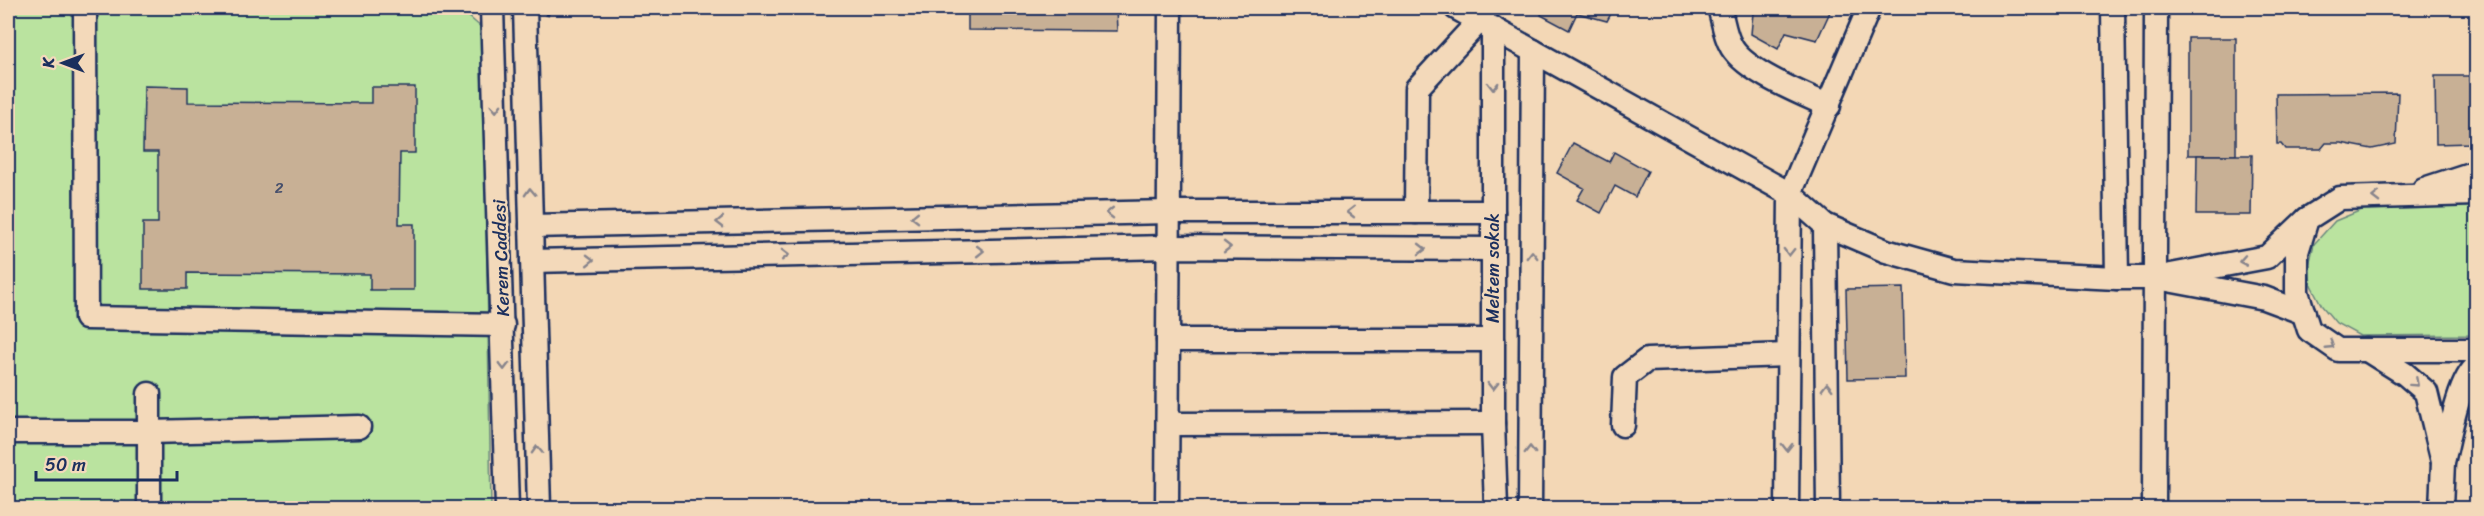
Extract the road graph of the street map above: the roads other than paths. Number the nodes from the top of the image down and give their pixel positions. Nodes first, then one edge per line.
1 (85, 8) edge
2 (481, 8) edge
3 (492, 8) edge
4 (525, 8) edge
5 (540, 8) edge
6 (1170, 8) edge
7 (1456, 8) edge
8 (1719, 8) edge
9 (1869, 8) edge
10 (2113, 8) edge
11 (2156, 8) edge
12 (1486, 18) edge
13 (1533, 51) junction
14 (495, 62) junction
15 (527, 78) junction
16 (1829, 106) junction
17 (2476, 172) edge
18 (1790, 194) junction
19 (2476, 194) edge
20 (2406, 196) junction
21 (1169, 212) junction
22 (1416, 212) junction
23 (1493, 212) junction
24 (2307, 219) junction
25 (1826, 225) junction
26 (531, 226) junction
27 (1168, 247) junction
28 (1493, 249) junction
29 (532, 261) junction
30 (2117, 278) junction
31 (2155, 278) junction
32 (2304, 313) junction
33 (503, 325) junction
34 (1168, 340) junction
35 (1493, 340) junction
36 (2367, 350) junction
37 (2476, 350) edge
38 (1787, 355) junction
39 (2476, 368) edge
40 (149, 394) dead end
41 (1493, 423) junction
42 (1168, 424) junction
43 (1623, 425) dead end
44 (359, 427) dead end
45 (8, 432) edge
46 (149, 432) junction
47 (2443, 462) junction
48 (149, 508) edge
49 (507, 508) edge
50 (539, 508) edge
51 (1167, 508) edge
52 (1496, 508) edge
53 (1530, 508) edge
54 (1787, 508) edge
55 (1828, 508) edge
56 (2154, 508) edge
57 (2441, 508) edge

1 - 33 street
2 - 14 street
3 - 14 street, Kerem Caddesi
4 - 15 street, Kerem Caddesi
5 - 15 street
6 - 21 street
7 - 12 street
8 - 16 street
9 - 16 street
10 - 30 street
11 - 31 street
12 - 13 street
12 - 22 street
12 -> 23 street, Meltem sokak
13 - 18 street
53 -> 13 street
14 -> 33 street, Kerem Caddesi
26 -> 15 street, Kerem Caddesi
16 - 18 street
17 - 20 street
18 - 25 street
18 -> 38 street
19 - 20 street
20 -> 24 street
22 -> 21 street
21 -> 26 street
21 - 27 street
22 - 23 street
23 - 28 street, Meltem sokak
24 -> 31 street
24 - 32 street
25 - 30 street
55 -> 25 street
26 - 29 street, Kerem Caddesi
27 -> 28 street
29 -> 27 street
27 - 34 street
28 - 35 street, Meltem sokak
50 -> 29 street, Kerem Caddesi
30 - 31 street
31 - 32 street
31 - 56 street
32 -> 36 street
33 -> 49 street, Kerem Caddesi
34 - 35 street
34 - 42 street
35 -> 41 street, Meltem sokak
36 - 37 street
36 -> 47 street
38 - 43 street
38 -> 54 street
39 - 47 street
40 - 46 street
41 - 42 street
41 - 52 street, Meltem sokak
42 - 51 street
44 - 46 street
45 - 46 street
46 - 48 street
47 - 57 street

